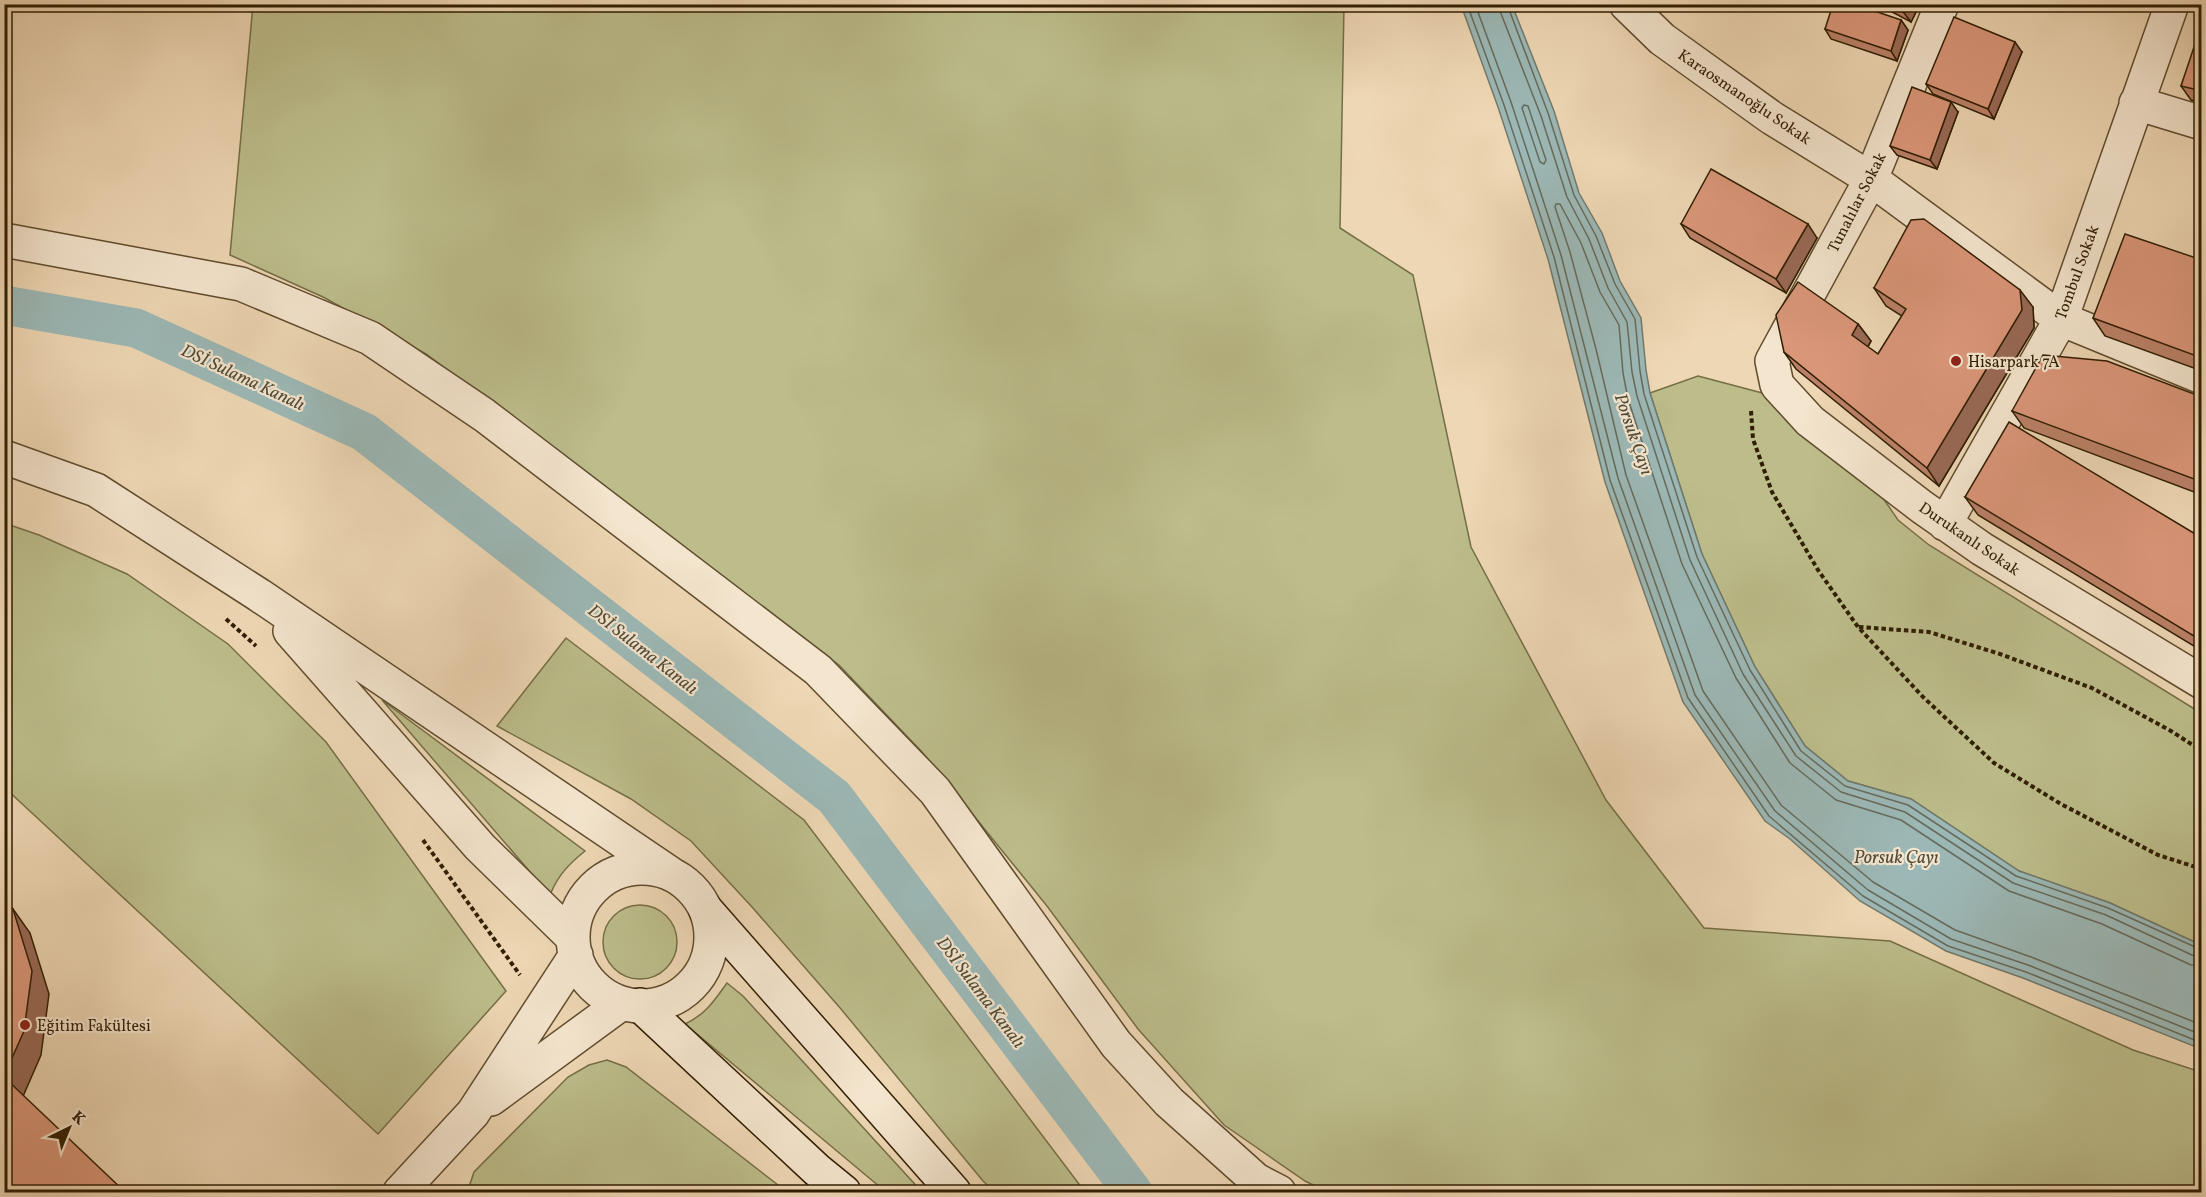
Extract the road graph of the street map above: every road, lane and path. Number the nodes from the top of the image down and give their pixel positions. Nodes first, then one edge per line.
1 (1626, 4) edge
2 (1942, 4) edge
3 (2172, 4) edge
4 (2136, 103) junction
5 (2202, 123) edge
6 (1871, 179) junction
7 (4, 240) edge
8 (2061, 319) junction
9 (1772, 361) joint
10 (2202, 376) edge
11 (1751, 409) dead end
12 (4, 457) edge
13 (1946, 524) junction
14 (259, 596) junction
15 (223, 617) dead end
16 (1858, 627) junction
17 (259, 649) dead end
18 (2202, 682) edge
19 (2202, 751) edge
20 (423, 840) dead end
21 (2202, 869) edge
22 (670, 874) junction
23 (706, 910) junction
24 (575, 946) junction
25 (631, 1004) junction
26 (542, 1006) junction
27 (473, 1113) junction
28 (400, 1192) edge
29 (844, 1192) edge
30 (954, 1192) edge
31 (1279, 1192) edge

1 - 6 street, Karaosmanoğlu Sokak
2 - 6 street, Tunalılar Sokak
3 - 4 street, Tombul Sokak
4 - 5 street
4 - 8 street, Tombul Sokak
6 - 8 street, Karaosmanoğlu Sokak
6 - 9 street, Tunalılar Sokak
7 - 31 street
8 - 10 street, Karaosmanoğlu Sokak
8 - 13 street, Tombul Sokak
9 - 13 street, Durukanlı Sokak
11 - 16 path
12 - 14 street
13 - 18 street, Durukanlı Sokak
14 - 22 street
14 - 24 street
15 - 17 path
16 - 19 path
16 - 21 path
20 - 26 path
22 - 23 street
22 - 24 street
23 - 25 street
23 - 30 street
24 - 25 street
24 - 26 street
25 - 27 street
25 - 29 street
26 - 27 street
27 - 28 street

